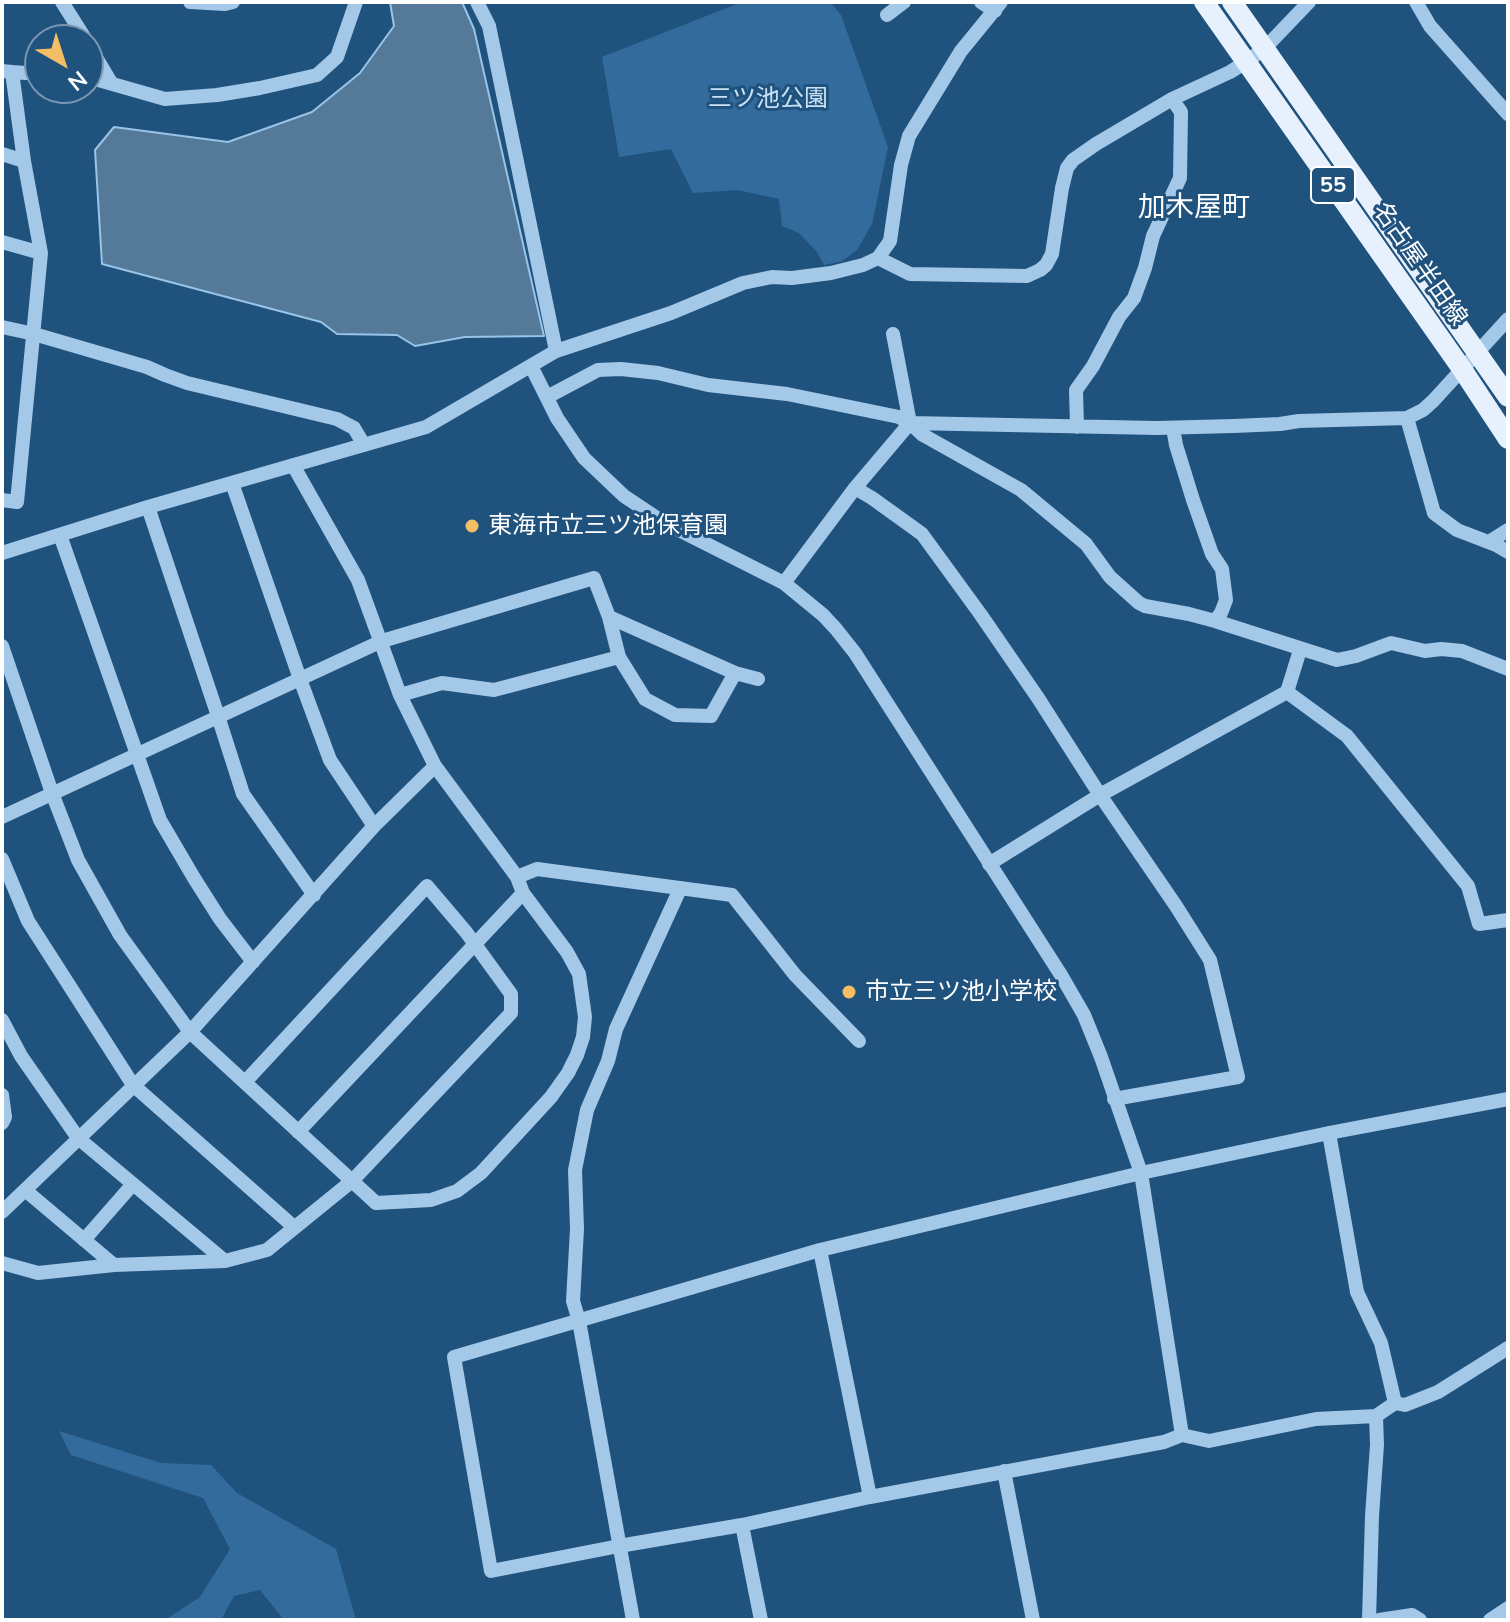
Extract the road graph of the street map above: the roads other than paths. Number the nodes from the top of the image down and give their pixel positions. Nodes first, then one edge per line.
1 (62, 2) edge
2 (190, 2) edge
3 (356, 2) edge
4 (477, 2) edge
5 (904, 2) edge
6 (981, 2) edge
7 (1204, 2) edge
8 (1232, 2) edge
9 (1309, 2) edge
10 (1416, 2) edge
11 (227, 3) edge
12 (998, 6) edge
13 (887, 15) dead end
14 (76, 24) edge
15 (1265, 48) junction
16 (1246, 62) junction
17 (104, 71) edge
18 (7, 72) edge
19 (104, 82) edge
20 (112, 84) junction
21 (1172, 99) junction
22 (1508, 114) edge
23 (2, 154) edge
24 (24, 161) junction
25 (2, 242) edge
26 (41, 253) junction
27 (878, 258) junction
28 (1508, 319) edge
29 (2, 327) edge
30 (34, 334) junction
31 (893, 334) dead end
32 (556, 351) junction
33 (1477, 353) junction
34 (531, 366) junction
35 (1462, 369) junction
36 (547, 397) junction
37 (1508, 397) edge
38 (1407, 418) junction
39 (910, 423) junction
40 (1077, 427) junction
41 (1173, 428) junction
42 (1508, 439) edge
43 (364, 445) junction
44 (293, 465) junction
45 (232, 483) junction
46 (855, 488) junction
47 (2, 500) edge
48 (148, 507) junction
49 (1508, 530) edge
50 (60, 535) junction
51 (1489, 542) junction
52 (1508, 552) edge
53 (2, 553) edge
54 (784, 583) junction
55 (609, 617) junction
56 (1215, 621) junction
57 (382, 641) junction
58 (2, 646) edge
59 (1300, 650) junction
60 (619, 657) junction
61 (1508, 669) edge
62 (735, 673) junction
63 (300, 679) junction
64 (758, 679) dead end
65 (1287, 692) junction
66 (400, 695) junction
67 (218, 716) junction
68 (137, 754) junction
69 (435, 766) junction
70 (52, 793) junction
71 (1100, 795) junction
72 (2, 817) edge
73 (374, 826) junction
74 (2, 859) edge
75 (989, 864) junction
76 (517, 877) junction
77 (680, 889) junction
78 (523, 893) junction
79 (314, 895) junction
80 (1508, 920) edge
81 (474, 944) junction
82 (253, 962) junction
83 (2, 1020) edge
84 (190, 1032) junction
85 (859, 1041) dead end
86 (245, 1082) junction
87 (133, 1085) junction
88 (2, 1095) edge
89 (1114, 1099) junction
90 (1508, 1099) edge
91 (2, 1123) edge
92 (298, 1132) junction
93 (1329, 1133) junction
94 (78, 1138) junction
95 (1141, 1173) junction
96 (352, 1181) junction
97 (133, 1184) junction
98 (25, 1190) junction
99 (2, 1212) edge
100 (294, 1227) junction
101 (84, 1240) junction
102 (820, 1250) junction
103 (225, 1261) junction
104 (2, 1263) edge
105 (114, 1265) junction
106 (579, 1321) junction
107 (1508, 1348) edge
108 (1395, 1403) junction
109 (1376, 1416) junction
110 (1182, 1435) junction
111 (1004, 1471) junction
112 (870, 1497) junction
113 (742, 1525) junction
114 (619, 1546) junction
115 (1508, 1608) edge
116 (633, 1620) edge
117 (761, 1620) edge
118 (1033, 1620) edge
119 (1369, 1620) edge
120 (1379, 1620) edge
121 (1420, 1620) edge
122 (1490, 1620) edge

1 - 14 street
2 - 11 street
3 - 20 street
4 - 32 street
5 - 13 street
6 - 12 street
7 - 16 main road, 名古屋半田線 / 55
8 - 15 main road, 名古屋半田線 / 55
9 - 15 street
10 - 22 street
12 - 27 street
15 - 16 street
15 - 33 main road, 名古屋半田線 / 55
16 - 21 street
16 - 35 main road, 名古屋半田線 / 55
17 - 20 street
18 - 24 street
19 - 20 street
21 - 27 street
21 - 40 street
23 - 24 street
24 - 26 street
25 - 26 street
26 - 30 street
27 - 32 street
28 - 33 street
29 - 30 street
30 - 43 street
30 - 47 street
31 - 39 street
32 - 34 street
33 - 35 street
33 - 37 main road, 名古屋半田線 / 55
34 - 36 street
34 - 43 street
35 - 38 street
35 - 42 main road, 名古屋半田線 / 55
36 - 39 street
36 - 54 street
38 - 41 street
38 - 51 street
39 - 40 street
39 - 46 street
39 - 56 street
40 - 41 street
41 - 56 street
43 - 44 street
44 - 45 street
44 - 57 street
45 - 48 street
45 - 63 street
46 - 54 street
46 - 71 street
48 - 50 street
48 - 67 street
49 - 51 street
50 - 53 street
50 - 68 street
51 - 52 street
54 - 75 street
55 - 57 street
55 - 60 street
55 - 62 street
56 - 59 street
57 - 63 street
57 - 66 street
58 - 70 street
59 - 61 street
59 - 65 street
60 - 62 street
60 - 66 street
62 - 64 street
63 - 67 street
63 - 73 street
65 - 71 street
65 - 80 street
66 - 69 street
67 - 68 street
67 - 79 street
68 - 70 street
68 - 82 street
69 - 73 street
69 - 76 street
70 - 72 street
70 - 84 street
71 - 75 street
71 - 89 street
73 - 79 street
74 - 87 street
75 - 89 street
76 - 77 street
76 - 78 street
77 - 85 street
77 - 106 street
78 - 81 street
78 - 96 street
79 - 82 street
81 - 86 street
81 - 92 street
81 - 96 street
82 - 84 street
83 - 94 street
84 - 86 street
84 - 87 street
86 - 92 street
87 - 94 street
87 - 100 street
88 - 91 street
89 - 95 street
90 - 93 street
92 - 96 street
93 - 95 street
93 - 108 street
94 - 97 street
94 - 98 street
95 - 102 street
95 - 110 street
96 - 100 street
97 - 101 street
97 - 103 street
98 - 99 street
98 - 101 street
100 - 103 street
101 - 105 street
102 - 106 street
102 - 112 street
103 - 105 street
104 - 105 street
106 - 114 street
106 - 114 street
107 - 108 street
108 - 109 street
109 - 110 street
109 - 119 street
110 - 111 street
111 - 112 street
111 - 118 street
112 - 113 street
113 - 114 street
113 - 117 street
114 - 116 street
115 - 122 street
120 - 121 street

